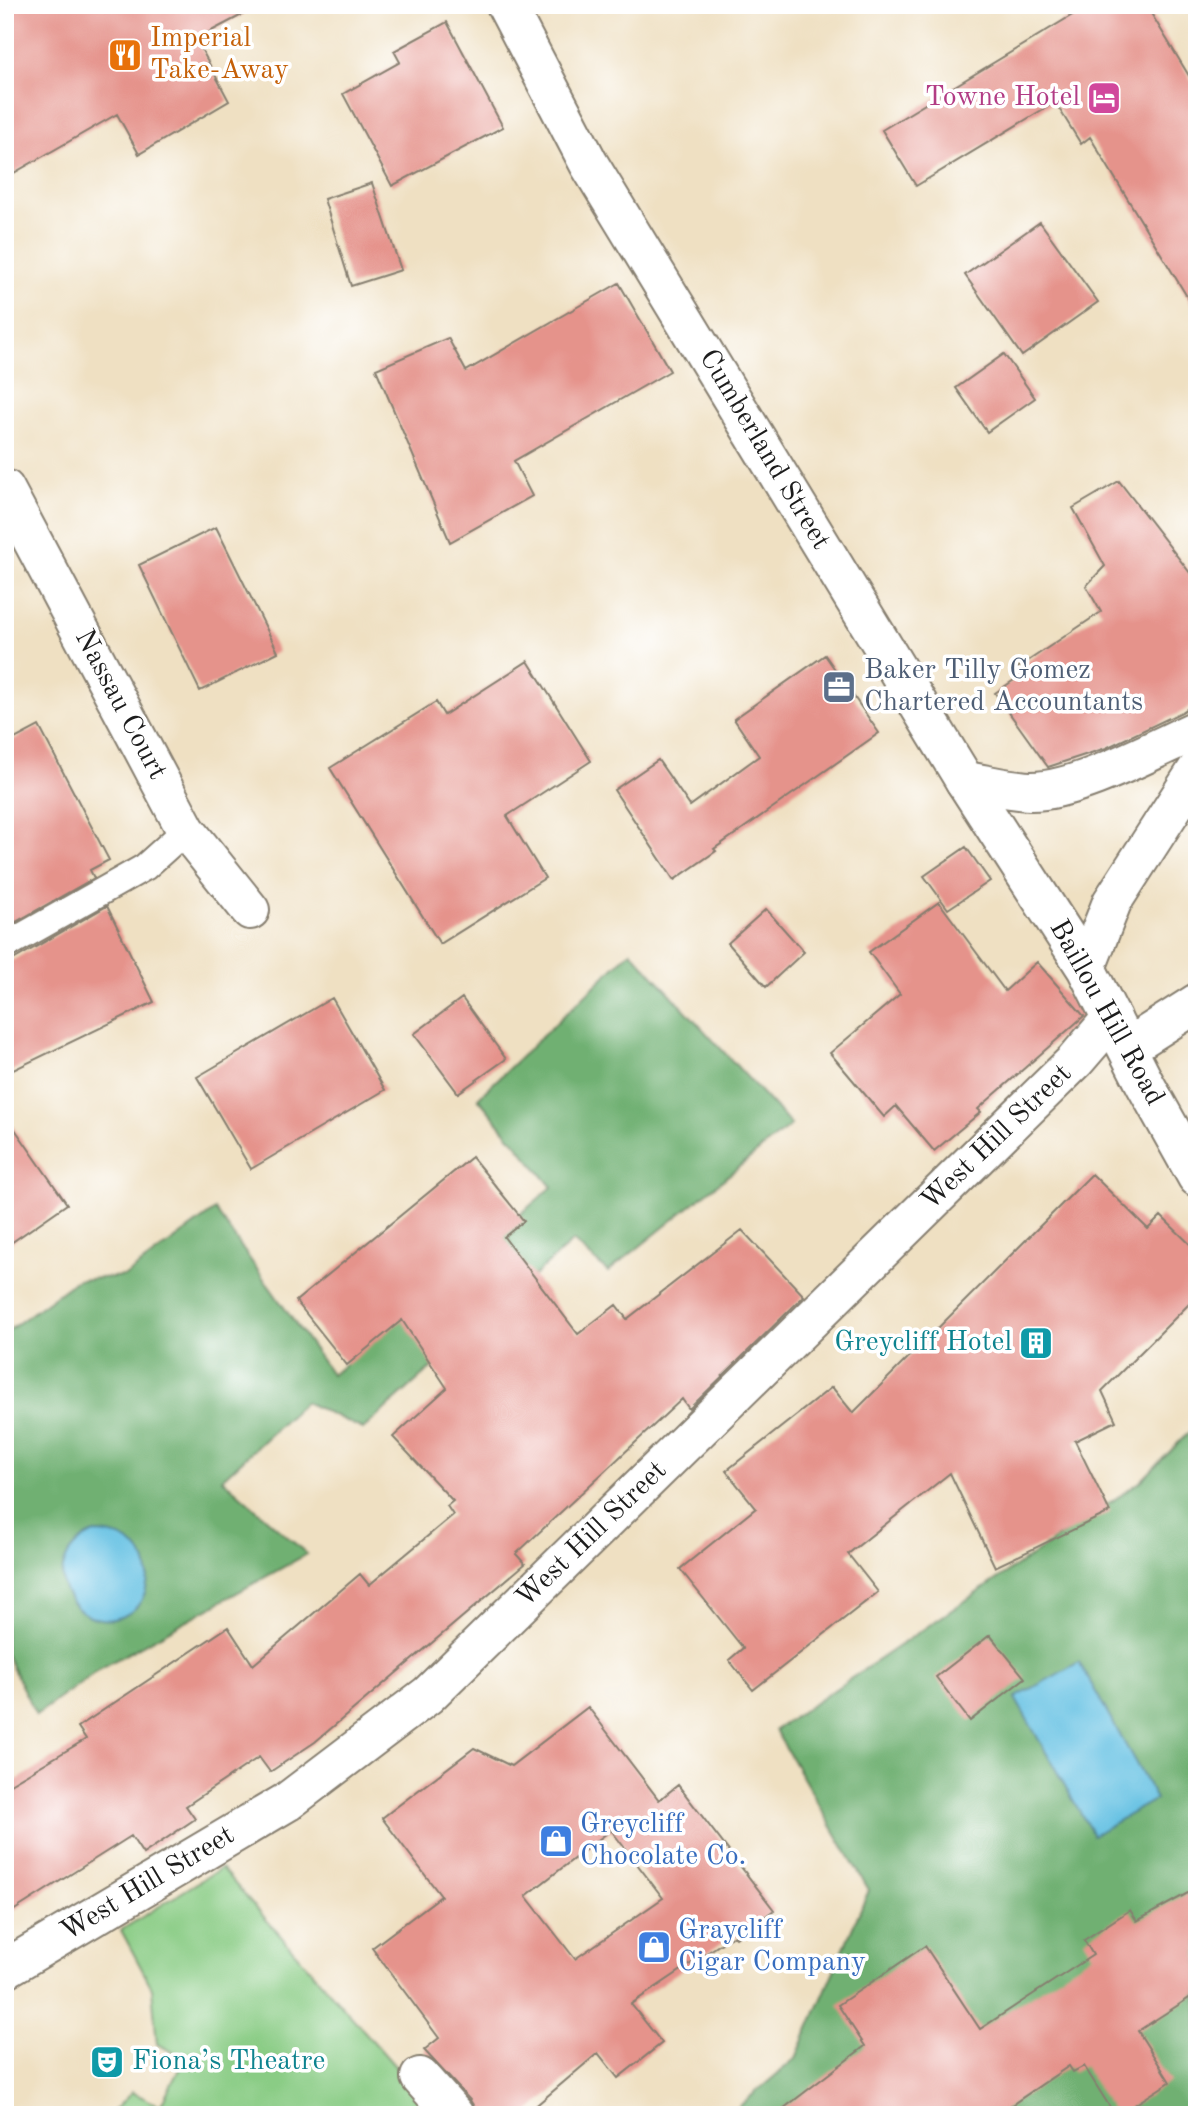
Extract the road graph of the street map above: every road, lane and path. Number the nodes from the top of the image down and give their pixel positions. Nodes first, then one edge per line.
1 (506, 5) edge
2 (5, 489) edge
3 (1197, 730) edge
4 (1197, 770) edge
5 (965, 781) junction
6 (186, 830) junction
7 (1033, 887) joint
8 (250, 910) dead end
9 (5, 946) edge
10 (1086, 968) junction
11 (1197, 1003) edge
12 (1120, 1033) junction
13 (1197, 1177) edge
14 (5, 1969) edge
15 (420, 2077) dead end
16 (454, 2115) edge

1 - 5 main road, Cumberland Street
2 - 6 main road, Nassau Court
3 - 5 main road
4 - 10 main road
5 - 7 main road, Cumberland Street
6 - 8 main road, Nassau Court
6 - 9 lane
7 - 10 main road, Baillou Hill Road
10 - 12 main road, Baillou Hill Road
11 - 12 main road, West Hill Street
12 - 13 main road, Baillou Hill Road
12 - 14 main road, West Hill Street
15 - 16 main road

